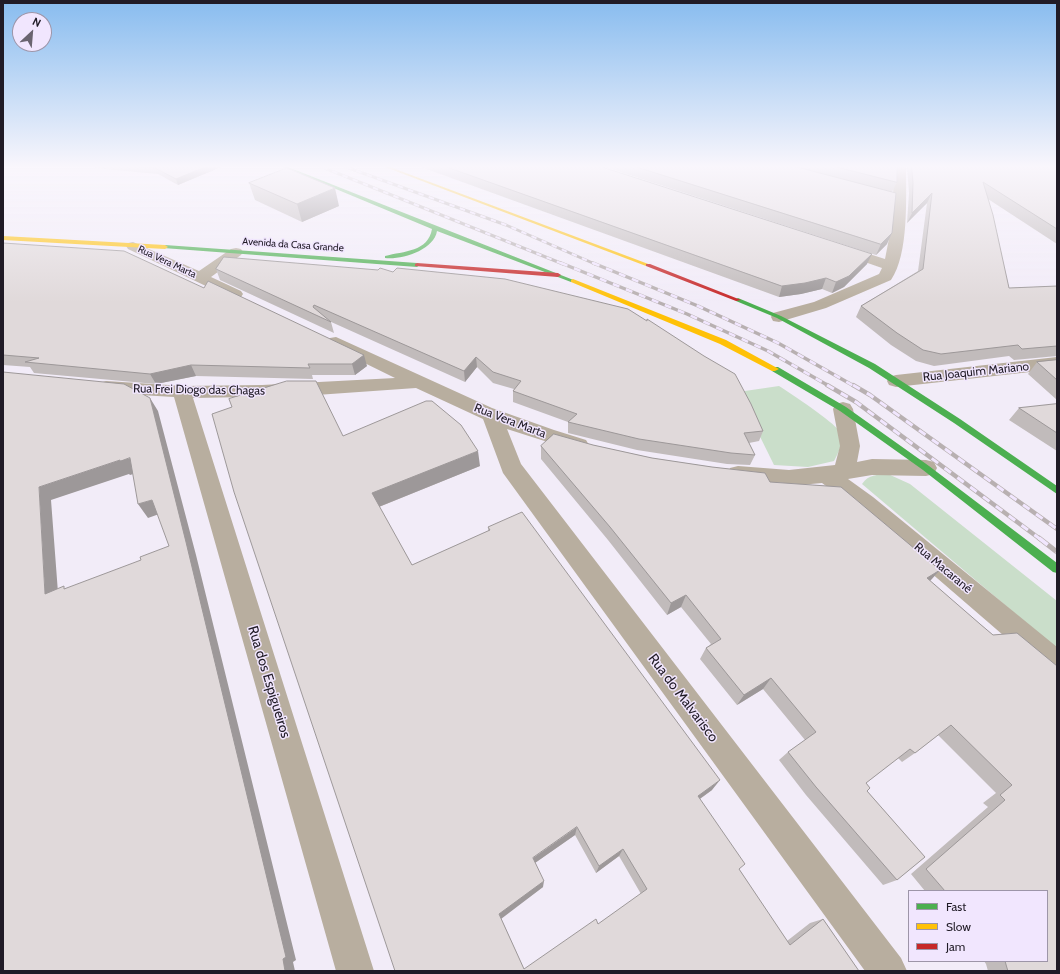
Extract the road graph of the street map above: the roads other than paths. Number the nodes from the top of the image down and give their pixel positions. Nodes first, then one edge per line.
1 (397, 212) edge
2 (508, 212) edge
3 (899, 212) edge
4 (435, 228) junction
5 (3, 238) edge
6 (133, 246) junction
7 (831, 246) edge
8 (236, 252) junction
9 (366, 262) junction
10 (891, 266) junction
11 (558, 275) junction
12 (200, 278) junction
13 (248, 301) edge
14 (779, 317) junction
15 (317, 333) edge
16 (1057, 363) edge
17 (896, 381) junction
18 (420, 382) junction
19 (87, 385) edge
20 (182, 392) junction
21 (843, 409) junction
22 (492, 416) junction
23 (599, 450) edge
24 (926, 468) junction
25 (724, 472) edge
26 (835, 473) junction
27 (1057, 491) edge
28 (1057, 569) edge
29 (1057, 664) edge
30 (355, 971) edge
31 (888, 971) edge

1 - 4 main road
2 - 14 main road
3 - 10 street
4 - 9 main road, Avenida da Casa Grande
4 - 11 main road
5 - 6 main road, Avenida da Casa Grande
6 - 8 main road, Avenida da Casa Grande
6 - 12 street, Rua Vera Marta
7 - 10 street
8 - 9 main road, Avenida da Casa Grande
8 - 12 street, Rua Vera Marta
9 - 11 main road, Avenida da Casa Grande
10 - 14 street
11 - 21 main road
12 - 13 street, Rua Vera Marta
14 - 17 main road
15 - 18 street, Rua Vera Marta
16 - 17 street, Rua Joaquim Mariano
17 - 27 main road
18 - 20 street, Rua Frei Diogo das Chagas
18 - 22 street, Rua Vera Marta
19 - 20 street, Rua Frei Diogo das Chagas
20 - 30 street, Rua dos Espigueiros
21 - 24 main road
21 - 26 street
22 - 23 street, Rua Vera Marta
22 - 31 street, Rua do Malvarisco
24 - 26 street
24 - 28 main road
25 - 26 street
26 - 29 street, Rua Macarané

